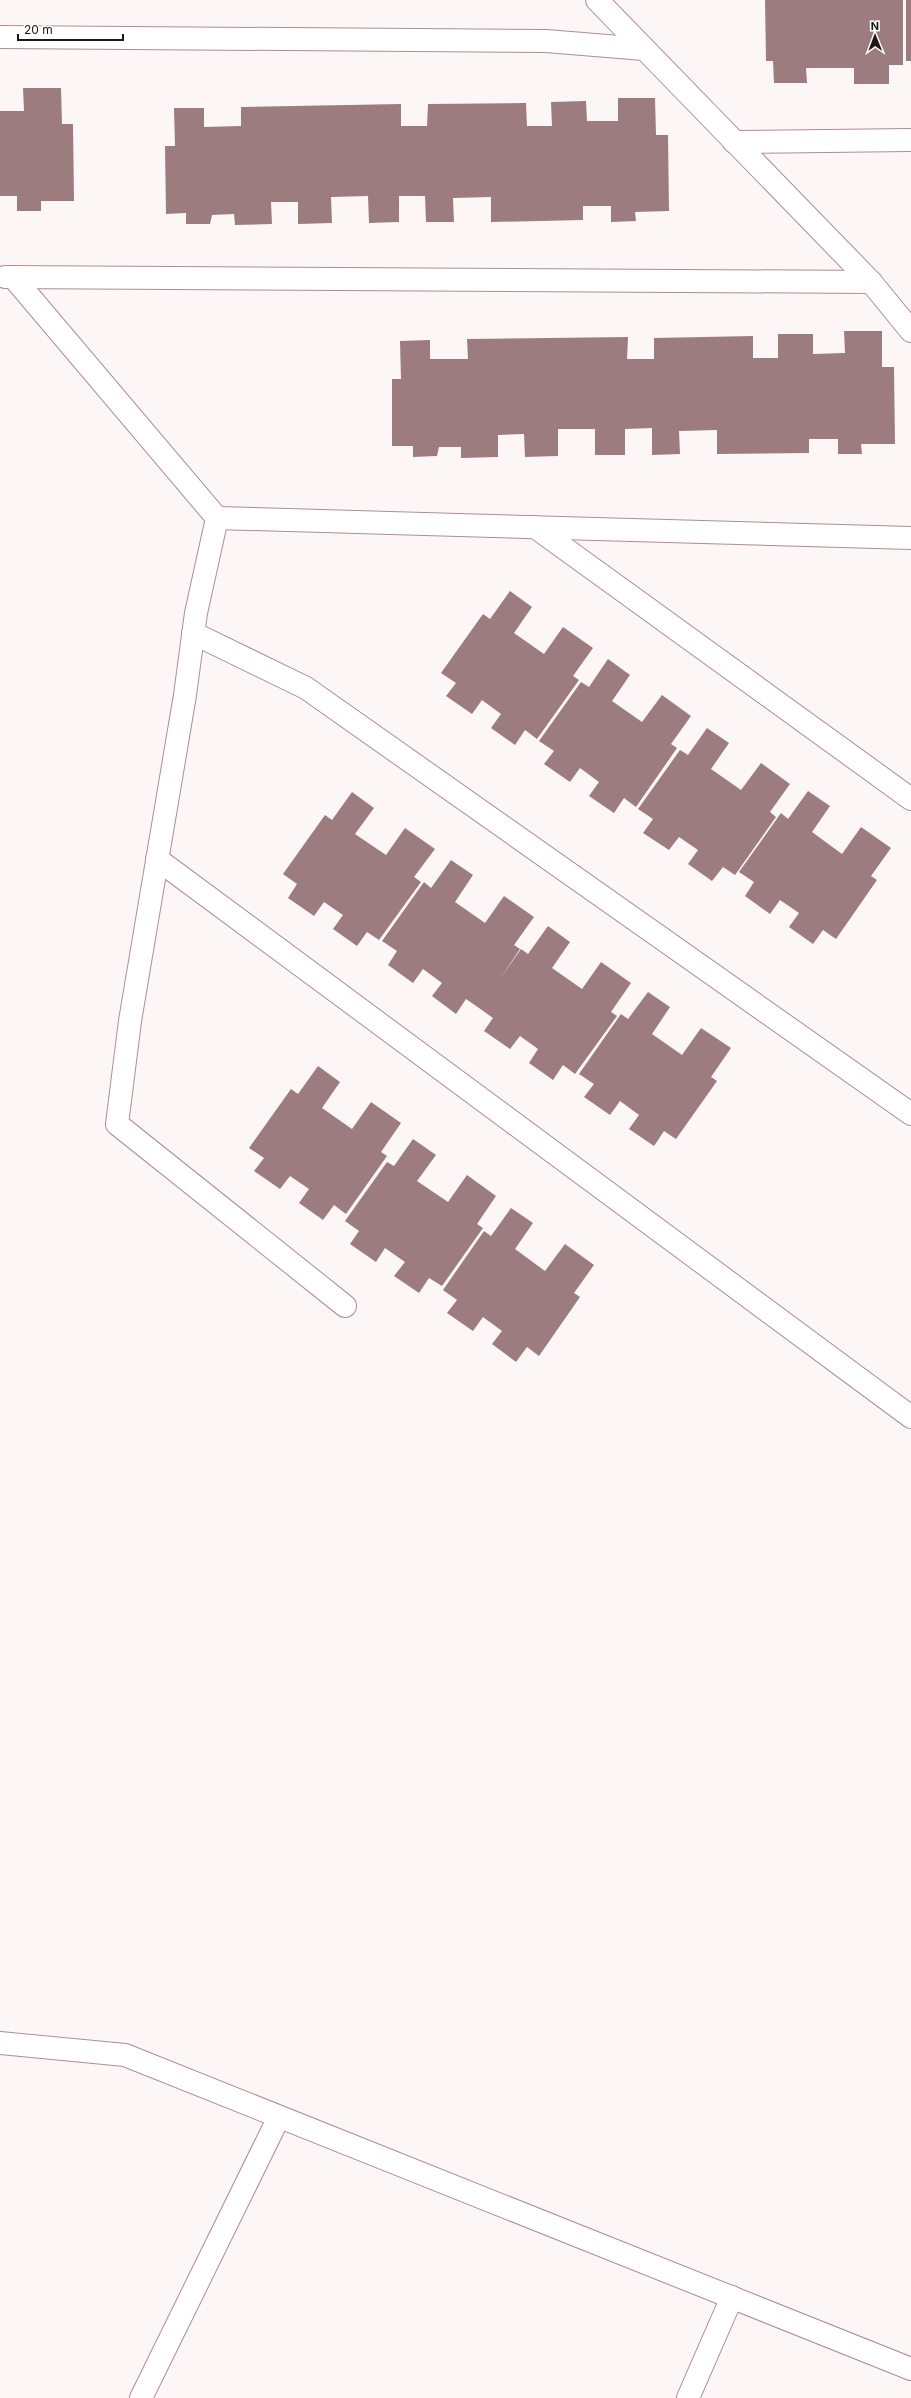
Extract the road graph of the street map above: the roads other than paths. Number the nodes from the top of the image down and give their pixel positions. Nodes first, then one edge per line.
1 (596, 0) edge
2 (0, 37) edge
3 (644, 49) junction
4 (911, 140) edge
5 (734, 142) junction
6 (7, 277) edge
7 (871, 282) junction
8 (911, 331) edge
9 (217, 518) junction
10 (535, 527) junction
11 (911, 538) edge
12 (193, 633) junction
13 (911, 799) edge
14 (157, 859) junction
15 (911, 1114) edge
16 (345, 1306) dead end
17 (911, 1417) edge
18 (0, 2043) edge
19 (279, 2116) junction
20 (732, 2297) junction
21 (911, 2369) edge
22 (141, 2398) edge
23 (688, 2398) edge

1 - 3 street
2 - 3 street
3 - 5 street
4 - 5 street
5 - 7 street
6 - 7 street
6 - 9 street
7 - 8 street
9 - 10 street
9 - 12 street
10 - 11 street
10 - 13 street
12 - 14 street
12 - 15 street
14 - 16 street
14 - 17 street
18 - 19 street
19 - 20 street
19 - 22 street
20 - 21 street
20 - 23 street

